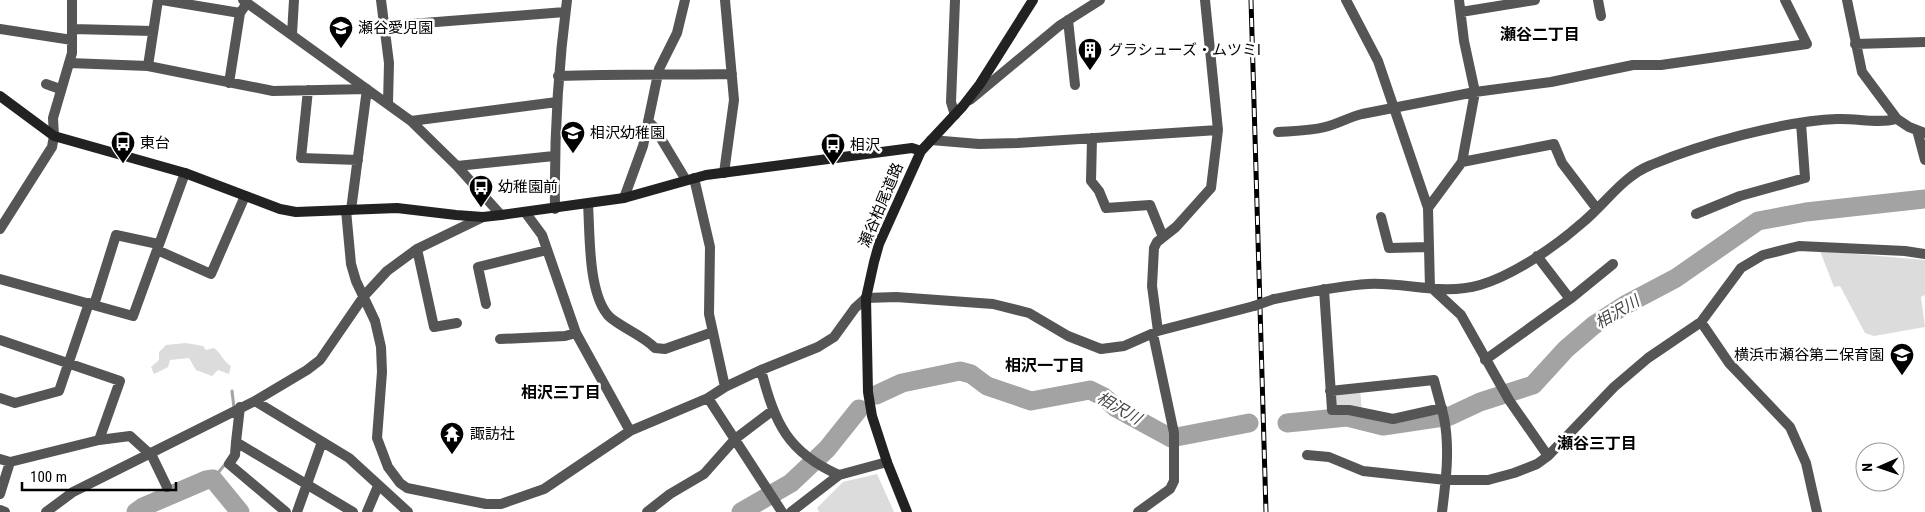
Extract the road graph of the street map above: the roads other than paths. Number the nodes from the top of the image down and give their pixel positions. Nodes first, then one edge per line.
1 (72, 0) edge
2 (158, 0) edge
3 (162, 0) edge
4 (294, 0) edge
5 (381, 0) edge
6 (567, 0) edge
7 (684, 0) edge
8 (725, 0) edge
9 (954, 0) edge
10 (1032, 0) edge
11 (1100, 0) edge
12 (1205, 0) edge
13 (1346, 0) edge
14 (1459, 0) edge
15 (1535, 0) edge
16 (1598, 0) edge
17 (1785, 0) edge
18 (1847, 0) edge
19 (245, 2) edge
20 (565, 12) junction
21 (1461, 12) junction
22 (240, 13) junction
23 (1601, 16) dead end
24 (1068, 20) junction
25 (385, 26) junction
26 (0, 29) edge
27 (72, 29) junction
28 (153, 32) junction
29 (292, 34) junction
30 (72, 40) junction
31 (1925, 42) edge
32 (1855, 44) junction
33 (69, 63) junction
34 (148, 66) junction
35 (658, 74) junction
36 (732, 74) junction
37 (558, 76) junction
38 (230, 83) junction
39 (46, 84) dead end
40 (1075, 85) dead end
41 (60, 89) junction
42 (367, 89) junction
43 (308, 90) junction
44 (1474, 92) junction
45 (0, 96) edge
46 (557, 102) junction
47 (388, 103) junction
48 (963, 106) junction
49 (1396, 107) junction
50 (955, 115) junction
51 (1897, 119) junction
52 (411, 121) junction
53 (648, 121) junction
54 (1802, 123) junction
55 (1218, 130) junction
56 (1921, 131) edge
57 (1278, 132) dead end
58 (54, 136) junction
59 (1092, 138) junction
60 (931, 140) junction
61 (921, 151) junction
62 (554, 156) junction
63 (358, 160) junction
64 (1925, 160) edge
65 (1462, 162) junction
66 (458, 166) junction
67 (724, 173) junction
68 (185, 174) junction
69 (690, 179) junction
70 (245, 196) junction
71 (624, 198) junction
72 (588, 204) junction
73 (555, 208) junction
74 (1428, 208) junction
75 (1596, 209) junction
76 (348, 210) junction
77 (525, 212) junction
78 (1696, 214) dead end
79 (501, 215) junction
80 (483, 217) junction
81 (1381, 217) dead end
82 (0, 229) edge
83 (1163, 237) junction
84 (157, 247) junction
85 (1429, 247) junction
86 (417, 249) junction
87 (547, 250) junction
88 (1925, 254) edge
89 (1537, 256) junction
90 (1613, 264) dead end
91 (0, 279) edge
92 (1432, 289) junction
93 (1324, 290) junction
94 (364, 296) junction
95 (866, 298) junction
96 (1570, 299) junction
97 (92, 304) junction
98 (486, 304) dead end
99 (1701, 322) junction
100 (457, 323) dead end
101 (714, 332) junction
102 (576, 333) junction
103 (1155, 333) junction
104 (500, 339) dead end
105 (0, 340) edge
106 (1485, 360) junction
107 (69, 363) junction
108 (761, 370) junction
109 (725, 387) junction
110 (1330, 391) junction
111 (0, 398) edge
112 (708, 398) junction
113 (255, 401) junction
114 (236, 409) junction
115 (772, 411) junction
116 (1443, 413) junction
117 (630, 431) junction
118 (735, 439) junction
119 (99, 440) junction
120 (236, 442) junction
121 (322, 442) junction
122 (149, 452) junction
123 (1307, 455) dead end
124 (1548, 456) junction
125 (5, 460) edge
126 (887, 462) junction
127 (839, 475) junction
128 (1446, 480) junction
129 (307, 485) junction
130 (378, 486) junction
131 (167, 487) dead end
132 (0, 494) edge
133 (0, 510) edge
134 (5, 512) edge
135 (46, 512) edge
136 (286, 512) edge
137 (297, 512) edge
138 (353, 512) edge
139 (367, 512) edge
140 (408, 512) edge
141 (647, 512) edge
142 (782, 512) edge
143 (791, 512) edge
144 (907, 512) edge
145 (1138, 512) edge
146 (1442, 512) edge
147 (1817, 512) edge

1 - 27 street
2 - 28 street
3 - 22 street
4 - 29 street
5 - 25 street
6 - 20 street
7 - 35 street
8 - 36 street
9 - 50 street
10 - 48 street, 瀬谷柏尾道路
11 - 24 street
12 - 55 street
13 - 49 street
14 - 21 street
15 - 21 street
16 - 23 street
17 - 44 street
18 - 32 street
19 - 22 street
19 - 29 street
20 - 25 street
20 - 37 street
21 - 44 street
22 - 38 street
24 - 40 street
24 - 48 street
25 - 47 street
26 - 30 street
27 - 28 street
27 - 30 street
28 - 34 street
29 - 42 street
30 - 33 street
31 - 32 street
32 - 51 street
33 - 34 street
33 - 41 street
34 - 38 street
35 - 36 street
35 - 37 street
35 - 53 street
36 - 67 street
37 - 46 street
38 - 43 street
39 - 41 street
41 - 58 street
42 - 43 street
42 - 47 street
42 - 63 street
43 - 63 street
44 - 49 street
44 - 65 street
45 - 58 street
46 - 52 street
46 - 62 street
47 - 52 street
48 - 50 street, 瀬谷柏尾道路
49 - 57 street
49 - 74 street
50 - 60 street, 瀬谷柏尾道路
51 - 54 street
51 - 56 street
52 - 66 street
53 - 69 street
53 - 71 street
54 - 75 street
54 - 78 street
55 - 59 street
55 - 83 street
56 - 64 street
58 - 68 street
58 - 82 street
59 - 60 street
59 - 83 street
60 - 61 street, 瀬谷柏尾道路
61 - 67 street
61 - 95 street, 瀬谷柏尾道路
62 - 66 street
62 - 73 street
63 - 76 street
65 - 74 street
65 - 75 street
66 - 79 street
67 - 69 street
68 - 70 street
68 - 84 street
69 - 71 street
69 - 101 street
70 - 76 street
70 - 84 street
71 - 72 street
72 - 73 street
72 - 101 street
73 - 77 street
74 - 85 street
75 - 89 street
76 - 80 street
76 - 94 street
77 - 79 street
77 - 87 street
79 - 80 street
80 - 86 street
81 - 85 street
83 - 103 street
84 - 97 street
84 - 97 street
85 - 92 street
86 - 94 street
86 - 100 street
87 - 98 street
87 - 102 street
88 - 99 street
89 - 92 street
89 - 96 street
90 - 96 street
91 - 97 street
92 - 93 street
92 - 106 street
93 - 103 street, bridge
93 - 110 street
94 - 113 street
94 - 117 street
95 - 103 street
95 - 108 street
95 - 126 street, 瀬谷柏尾道路
96 - 106 street
97 - 107 street
99 - 124 street
99 - 147 street
101 - 109 street
102 - 104 street
102 - 117 street
103 - 145 street
105 - 107 street
106 - 124 street
107 - 111 street
107 - 119 street
108 - 109 street
108 - 115 street
109 - 112 street
110 - 116 street
110 - 116 street
112 - 117 street
112 - 118 street
113 - 114 street
113 - 121 street
114 - 120 street
114 - 122 street
115 - 118 street
115 - 127 street
116 - 128 street
118 - 141 street
118 - 142 street
119 - 122 street
119 - 125 street
120 - 129 street
120 - 136 street
121 - 129 street
121 - 130 street
122 - 131 street
122 - 135 street
123 - 128 street
124 - 128 street
125 - 132 street
126 - 127 street
126 - 144 street, 瀬谷柏尾道路
127 - 143 street
128 - 146 street
129 - 137 street
129 - 138 street
130 - 139 street
130 - 140 street
133 - 134 street

